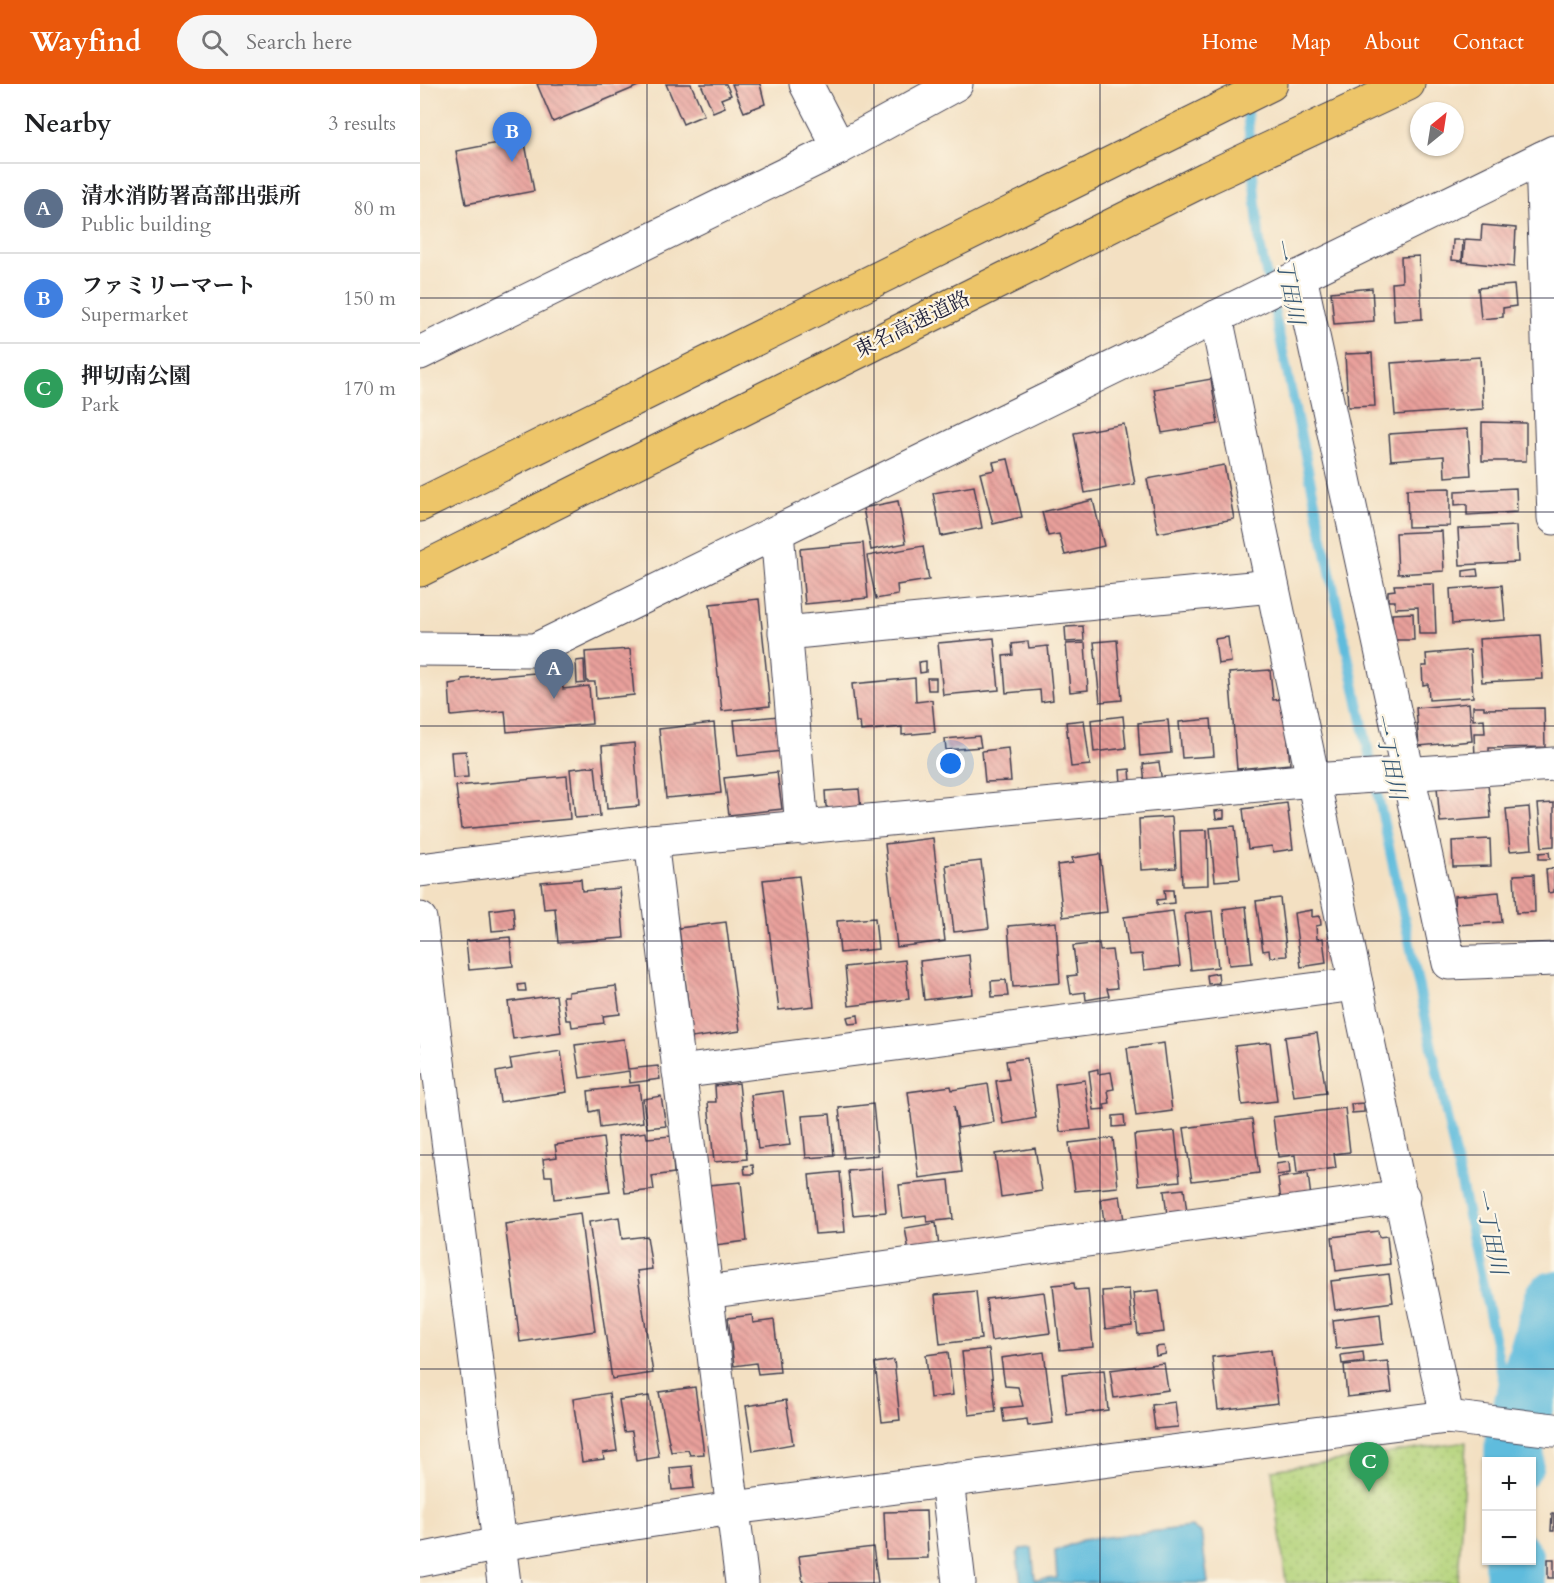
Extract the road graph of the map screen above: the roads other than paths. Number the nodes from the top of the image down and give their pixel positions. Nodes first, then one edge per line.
1 (806, 84) edge
2 (956, 84) edge
3 (1271, 84) edge
4 (1408, 84) edge
5 (839, 147) junction
6 (1548, 155) edge
7 (1300, 276) junction
8 (1216, 317) junction
9 (420, 353) edge
10 (420, 505) edge
11 (1554, 518) edge
12 (777, 532) junction
13 (420, 570) edge
14 (1272, 586) junction
15 (785, 633) junction
16 (420, 649) edge
17 (1554, 764) edge
18 (1409, 772) junction
19 (1313, 780) junction
20 (802, 828) junction
21 (651, 841) junction
22 (420, 870) edge
23 (420, 919) edge
24 (1554, 959) edge
25 (1356, 984) junction
26 (679, 1072) junction
27 (1403, 1197) junction
28 (706, 1292) junction
29 (1447, 1417) junction
30 (1554, 1430) edge
31 (947, 1480) junction
32 (732, 1508) junction
33 (499, 1544) junction
34 (420, 1560) edge
35 (504, 1583) edge
36 (742, 1583) edge
37 (959, 1583) edge

1 - 5 street
2 - 5 street
3 - 10 highway
4 - 13 highway, 東名高速道路
5 - 9 street
6 - 7 street
6 - 11 street
7 - 8 street
7 - 18 street
8 - 12 street
8 - 14 street
12 - 15 street
12 - 16 street
14 - 15 street
14 - 19 street
15 - 20 street
17 - 18 street
18 - 19 street
18 - 24 street
19 - 20 street
19 - 25 street
20 - 21 street
21 - 22 street
21 - 26 street
23 - 33 street
25 - 26 street
25 - 27 street
26 - 28 street
27 - 28 street
27 - 29 street
28 - 32 street
29 - 30 street
29 - 31 street
31 - 32 street
31 - 37 street
32 - 33 street
32 - 36 street
33 - 34 street
33 - 35 street

